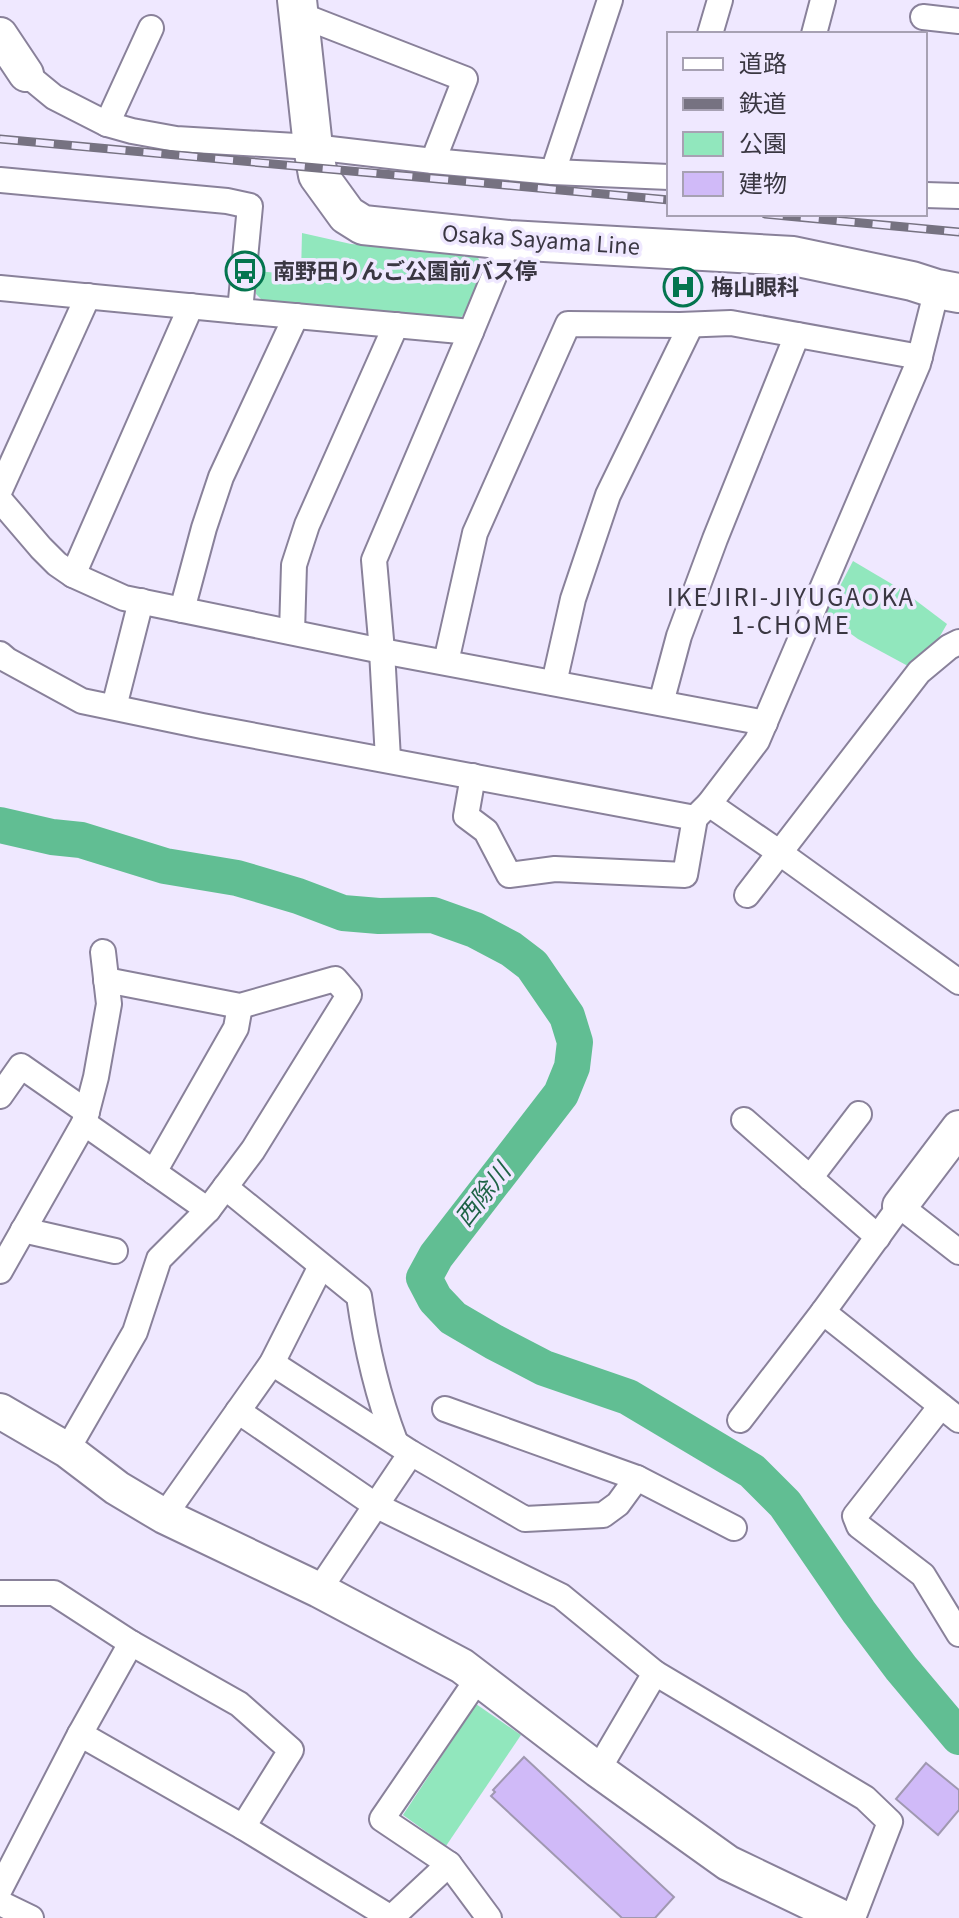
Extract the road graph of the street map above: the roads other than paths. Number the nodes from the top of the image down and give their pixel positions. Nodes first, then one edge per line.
1 (610, 0) edge
2 (720, 0) edge
3 (823, 0) edge
4 (297, 7) edge
5 (923, 17) edge
6 (959, 21) edge
7 (151, 28) dead end
8 (711, 32) edge
9 (815, 32) edge
10 (0, 35) edge
11 (26, 74) joint
12 (107, 124) junction
13 (313, 147) junction
14 (433, 161) junction
15 (553, 172) junction
16 (667, 174) edge
17 (0, 180) edge
18 (927, 195) edge
19 (959, 196) edge
20 (509, 240) junction
21 (0, 288) edge
22 (948, 291) edge
23 (88, 296) junction
24 (191, 306) junction
25 (240, 311) junction
26 (296, 316) junction
27 (396, 325) junction
28 (691, 325) junction
29 (471, 332) junction
30 (797, 335) junction
31 (920, 357) junction
32 (0, 490) edge
33 (0, 500) edge
34 (73, 575) junction
35 (141, 601) junction
36 (182, 610) junction
37 (292, 632) junction
38 (959, 642) edge
39 (382, 651) junction
40 (0, 654) edge
41 (446, 662) junction
42 (554, 683) junction
43 (661, 703) junction
44 (114, 707) junction
45 (765, 723) junction
46 (388, 759) junction
47 (473, 776) junction
48 (702, 811) junction
49 (780, 853) junction
50 (747, 895) dead end
51 (103, 952) dead end
52 (106, 980) junction
53 (959, 982) edge
54 (240, 1006) junction
55 (0, 1096) edge
56 (859, 1114) dead end
57 (86, 1117) junction
58 (744, 1120) dead end
59 (959, 1128) edge
60 (154, 1172) junction
61 (810, 1178) junction
62 (225, 1187) junction
63 (900, 1206) junction
64 (208, 1210) junction
65 (23, 1230) junction
66 (878, 1237) junction
67 (115, 1251) dead end
68 (959, 1252) edge
69 (321, 1266) junction
70 (0, 1271) edge
71 (823, 1312) junction
72 (272, 1363) junction
73 (445, 1409) dead end
74 (0, 1411) edge
75 (238, 1411) junction
76 (950, 1413) edge
77 (740, 1420) dead end
78 (403, 1447) junction
79 (67, 1450) junction
80 (637, 1478) junction
81 (375, 1505) junction
82 (164, 1516) junction
83 (734, 1528) dead end
84 (319, 1590) junction
85 (0, 1593) edge
86 (959, 1634) edge
87 (131, 1643) junction
88 (655, 1673) junction
89 (479, 1677) junction
90 (80, 1734) junction
91 (598, 1770) junction
92 (243, 1827) junction
93 (449, 1864) junction
94 (0, 1889) edge
95 (0, 1903) edge
96 (31, 1918) edge
97 (391, 1918) edge
98 (489, 1918) edge
99 (843, 1918) edge
100 (853, 1918) edge

1 - 15 street
2 - 8 street
3 - 9 street
4 - 13 main road, Osaka Sayama Line
4 - 14 street
5 - 6 street
7 - 12 street
10 - 11 street
11 - 12 street
12 - 13 street
13 - 14 street
13 - 20 main road, Osaka Sayama Line
14 - 15 street
15 - 16 street
17 - 25 street
18 - 19 street
20 - 22 main road, Osaka Sayama Line
20 - 29 street
21 - 23 street
22 - 31 street
23 - 24 street
23 - 32 street
24 - 25 street
24 - 34 street
25 - 26 street
26 - 27 street
26 - 36 street
27 - 29 street
27 - 37 street
28 - 30 street
28 - 41 street
28 - 42 street
29 - 39 street
30 - 31 street
30 - 43 street
31 - 45 street
33 - 34 street
34 - 35 street
35 - 36 street
35 - 44 street
36 - 37 street
37 - 39 street
38 - 49 street
39 - 41 street
39 - 46 street
40 - 44 street
41 - 42 street
42 - 43 street
43 - 45 street
44 - 46 street
45 - 48 street
46 - 47 street
47 - 48 street
47 - 48 street
48 - 49 street
49 - 50 street
49 - 53 street
51 - 52 street
52 - 54 street
52 - 57 street
54 - 60 street
54 - 62 street
55 - 57 street
56 - 61 street
57 - 60 street
57 - 65 street
58 - 61 street
59 - 63 street
60 - 64 street
61 - 66 street
62 - 64 street
62 - 69 street
63 - 66 street
63 - 68 street
64 - 79 street
65 - 67 street
65 - 70 street
66 - 71 street
69 - 72 street
69 - 78 street
71 - 76 street
71 - 77 street
72 - 75 street
72 - 78 street
73 - 80 street
74 - 79 street
75 - 81 street
75 - 82 street
76 - 86 street
78 - 80 street
78 - 81 street
79 - 82 street
80 - 83 street
81 - 84 street
81 - 88 street
82 - 84 street
84 - 89 street
85 - 87 street
87 - 90 street
87 - 92 street
88 - 91 street
88 - 100 street
89 - 91 street
89 - 93 street
90 - 92 street
90 - 94 street
91 - 99 street
92 - 97 street
93 - 97 street
93 - 98 street
95 - 96 street

